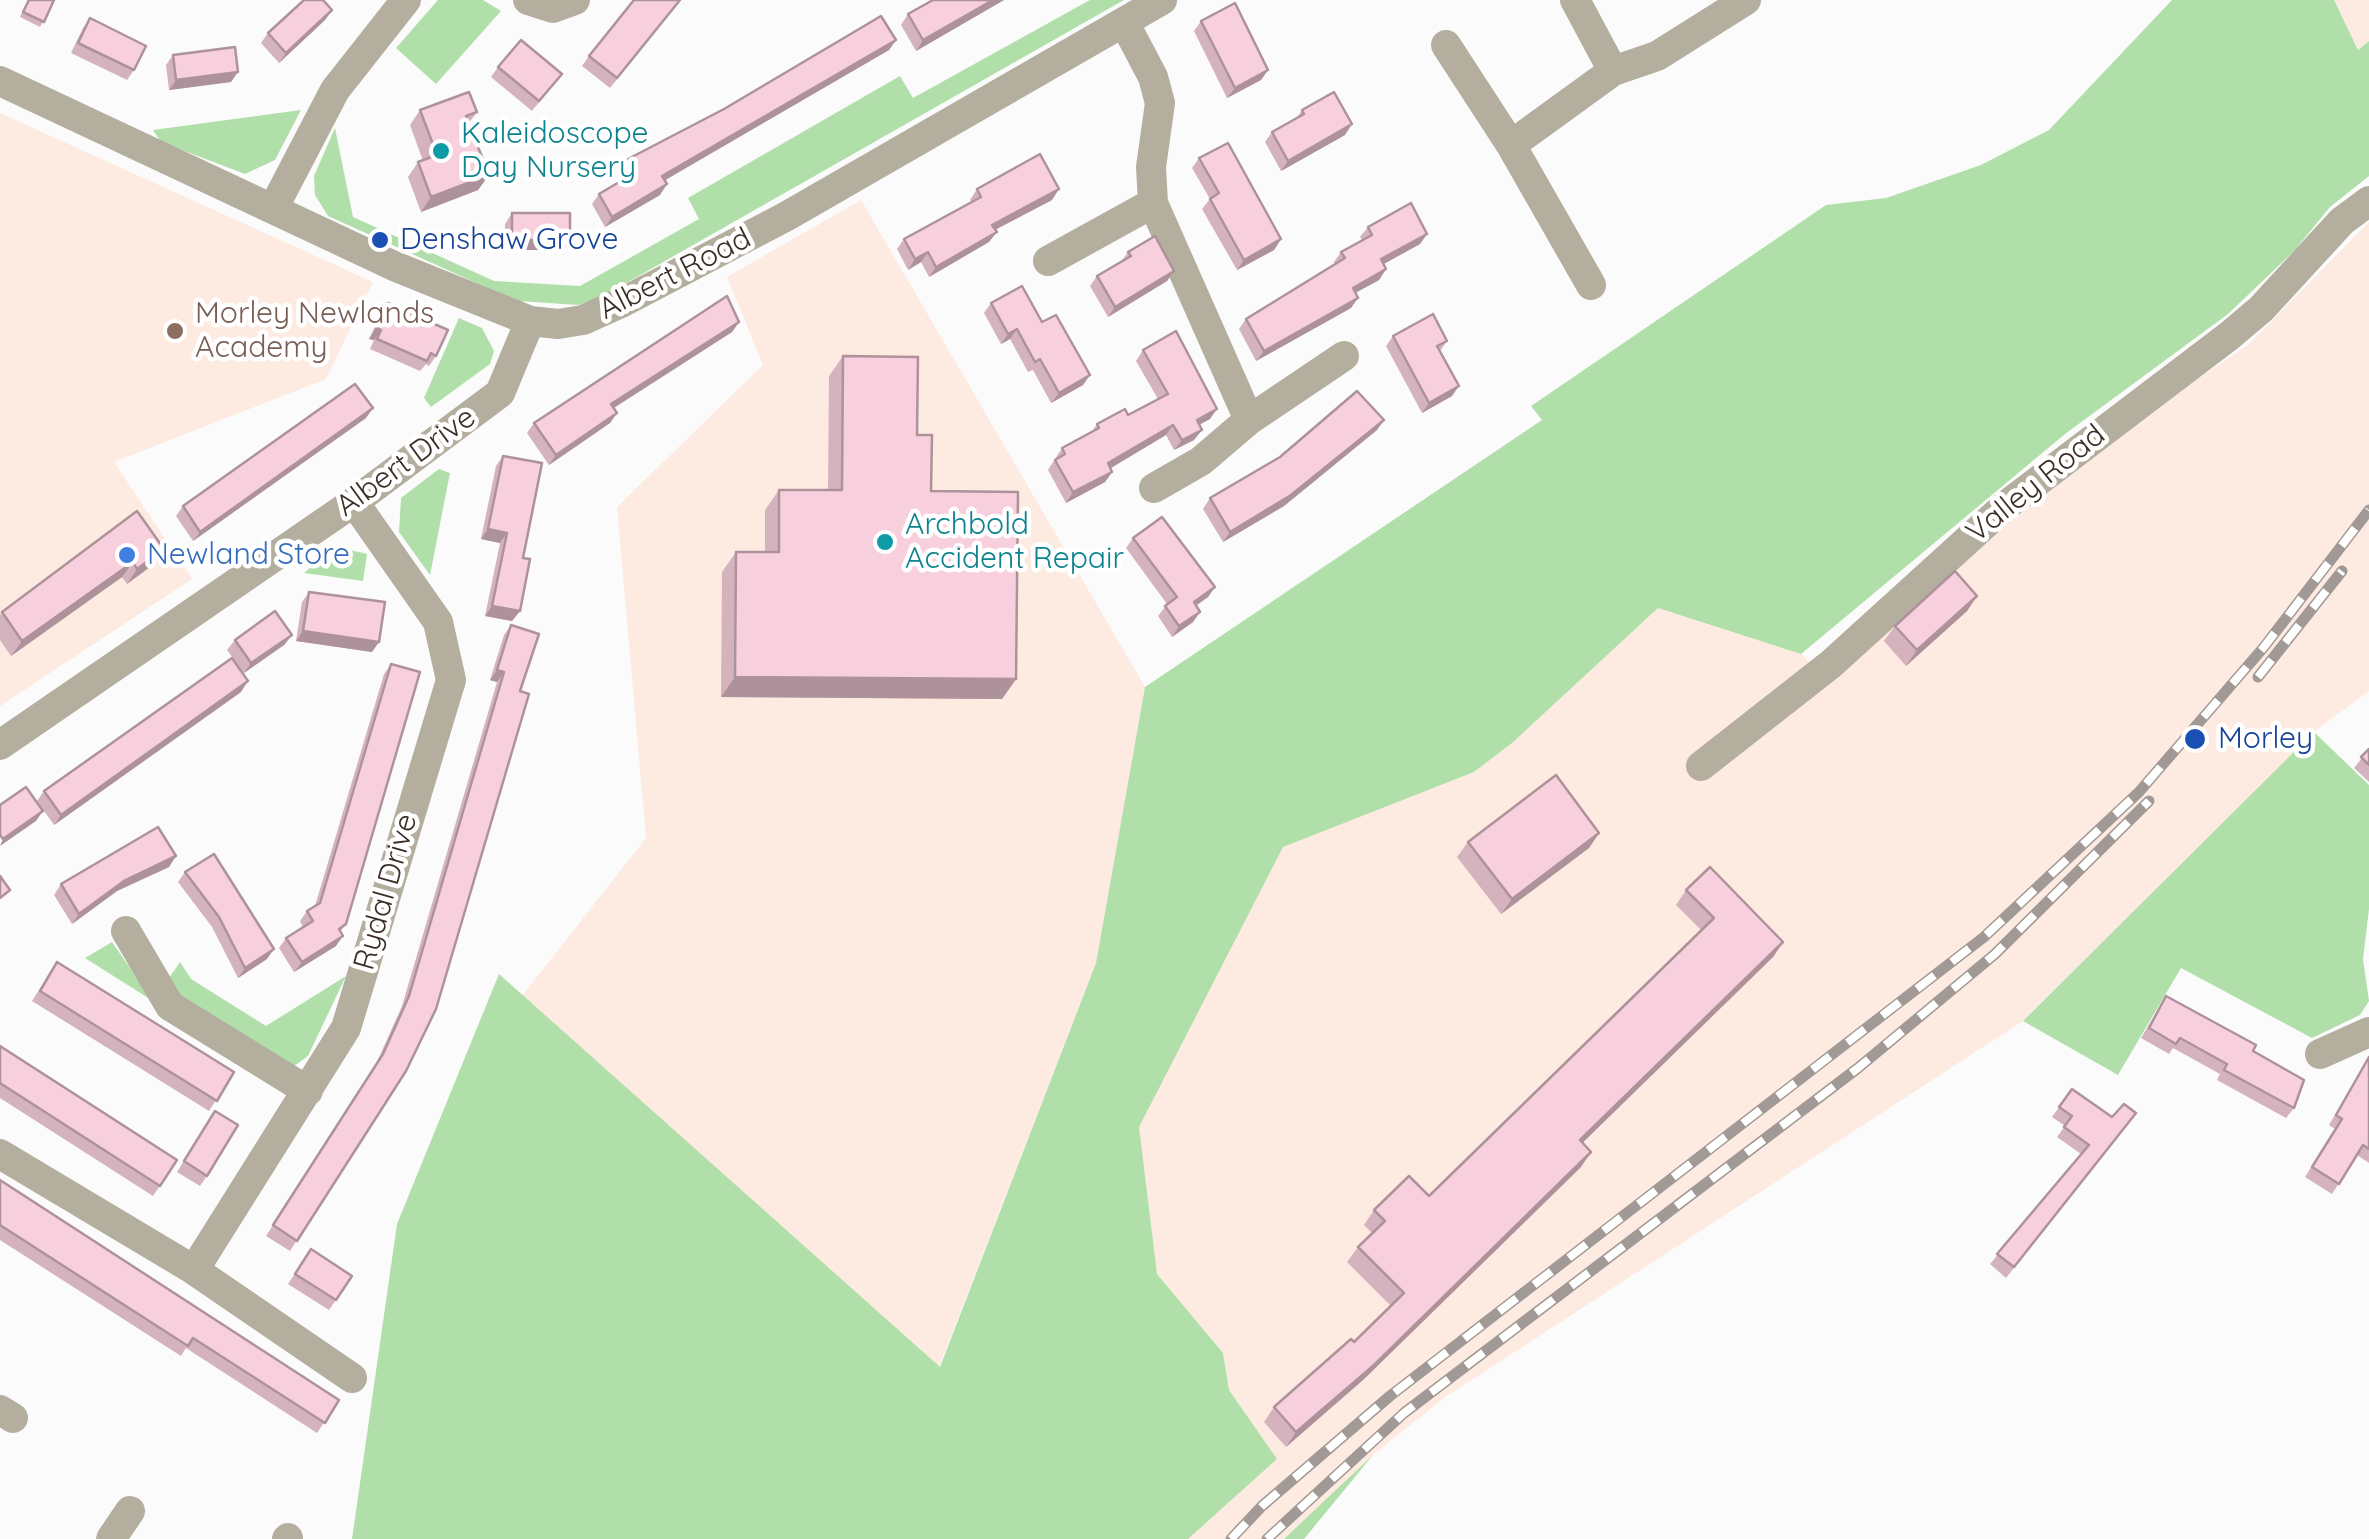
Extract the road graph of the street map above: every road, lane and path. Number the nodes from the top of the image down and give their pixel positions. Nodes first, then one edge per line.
1 (406, 0) edge
2 (528, 0) edge
3 (575, 0) edge
4 (1162, 0) edge
5 (1575, 0) edge
6 (1746, 0) edge
7 (1124, 22) junction
8 (1446, 44) dead end
9 (1613, 71) junction
10 (0, 81) edge
11 (1511, 145) junction
12 (2369, 201) edge
13 (1152, 203) junction
14 (274, 207) junction
15 (1048, 261) dead end
16 (1591, 285) dead end
17 (530, 321) junction
18 (1344, 356) dead end
19 (1249, 420) junction
20 (1154, 488) dead end
21 (354, 502) junction
22 (0, 744) edge
23 (1701, 766) dead end
24 (126, 932) dead end
25 (2369, 1032) edge
26 (2320, 1054) dead end
27 (308, 1092) junction
28 (0, 1154) edge
29 (194, 1270) junction
30 (352, 1378) dead end
31 (130, 1511) dead end
32 (112, 1539) edge

1 - 14 street
2 - 3 street
4 - 7 street, Albert Road
5 - 9 street
6 - 9 street
7 - 13 street
7 - 17 street, Albert Road
8 - 11 street
9 - 11 street
10 - 14 street, Albert Road
11 - 16 street
12 - 23 street, Valley Road
13 - 15 street
13 - 19 street
14 - 17 street, Albert Road
17 - 21 street, Albert Drive
18 - 19 street
19 - 20 street
21 - 22 street, Albert Drive
21 - 27 street, Rydal Drive
24 - 27 street
25 - 26 street
27 - 29 street, Rydal Drive
28 - 29 street
29 - 30 street
31 - 32 street

